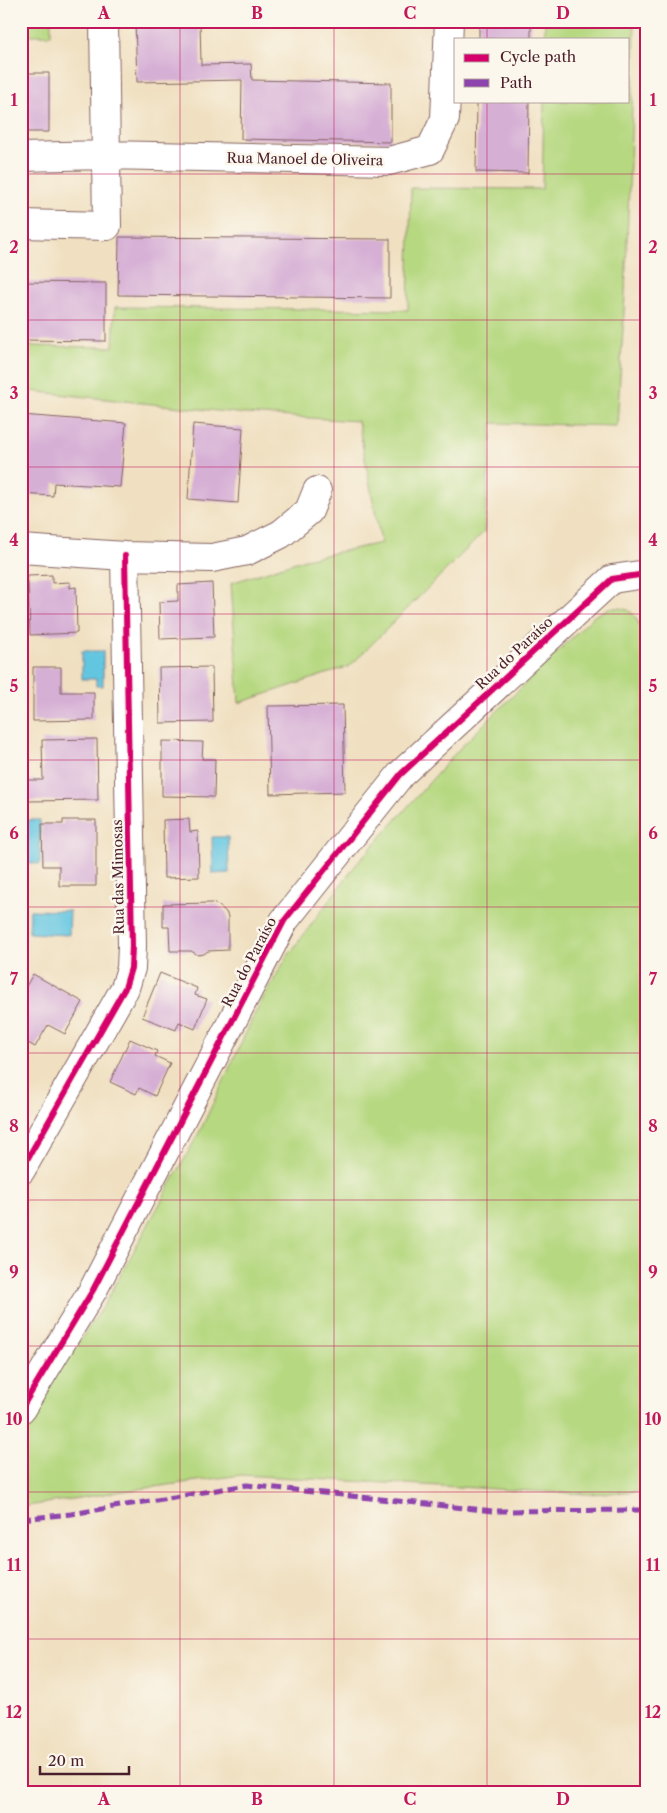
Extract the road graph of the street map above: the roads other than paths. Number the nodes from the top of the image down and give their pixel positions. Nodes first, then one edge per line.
1 (104, 21) edge
2 (449, 21) edge
3 (105, 155) junction
4 (21, 157) edge
5 (21, 224) edge
6 (317, 491) dead end
7 (21, 549) edge
8 (125, 556) junction
9 (646, 574) edge
10 (21, 1170) edge
11 (21, 1408) edge

1 - 3 street
2 - 3 street, Rua Manoel de Oliveira
3 - 4 street, Rua Manoel de Oliveira
3 - 5 street
6 - 8 street
7 - 8 street
8 - 10 street, Rua das Mimosas
9 - 11 street, Rua do Paraíso

